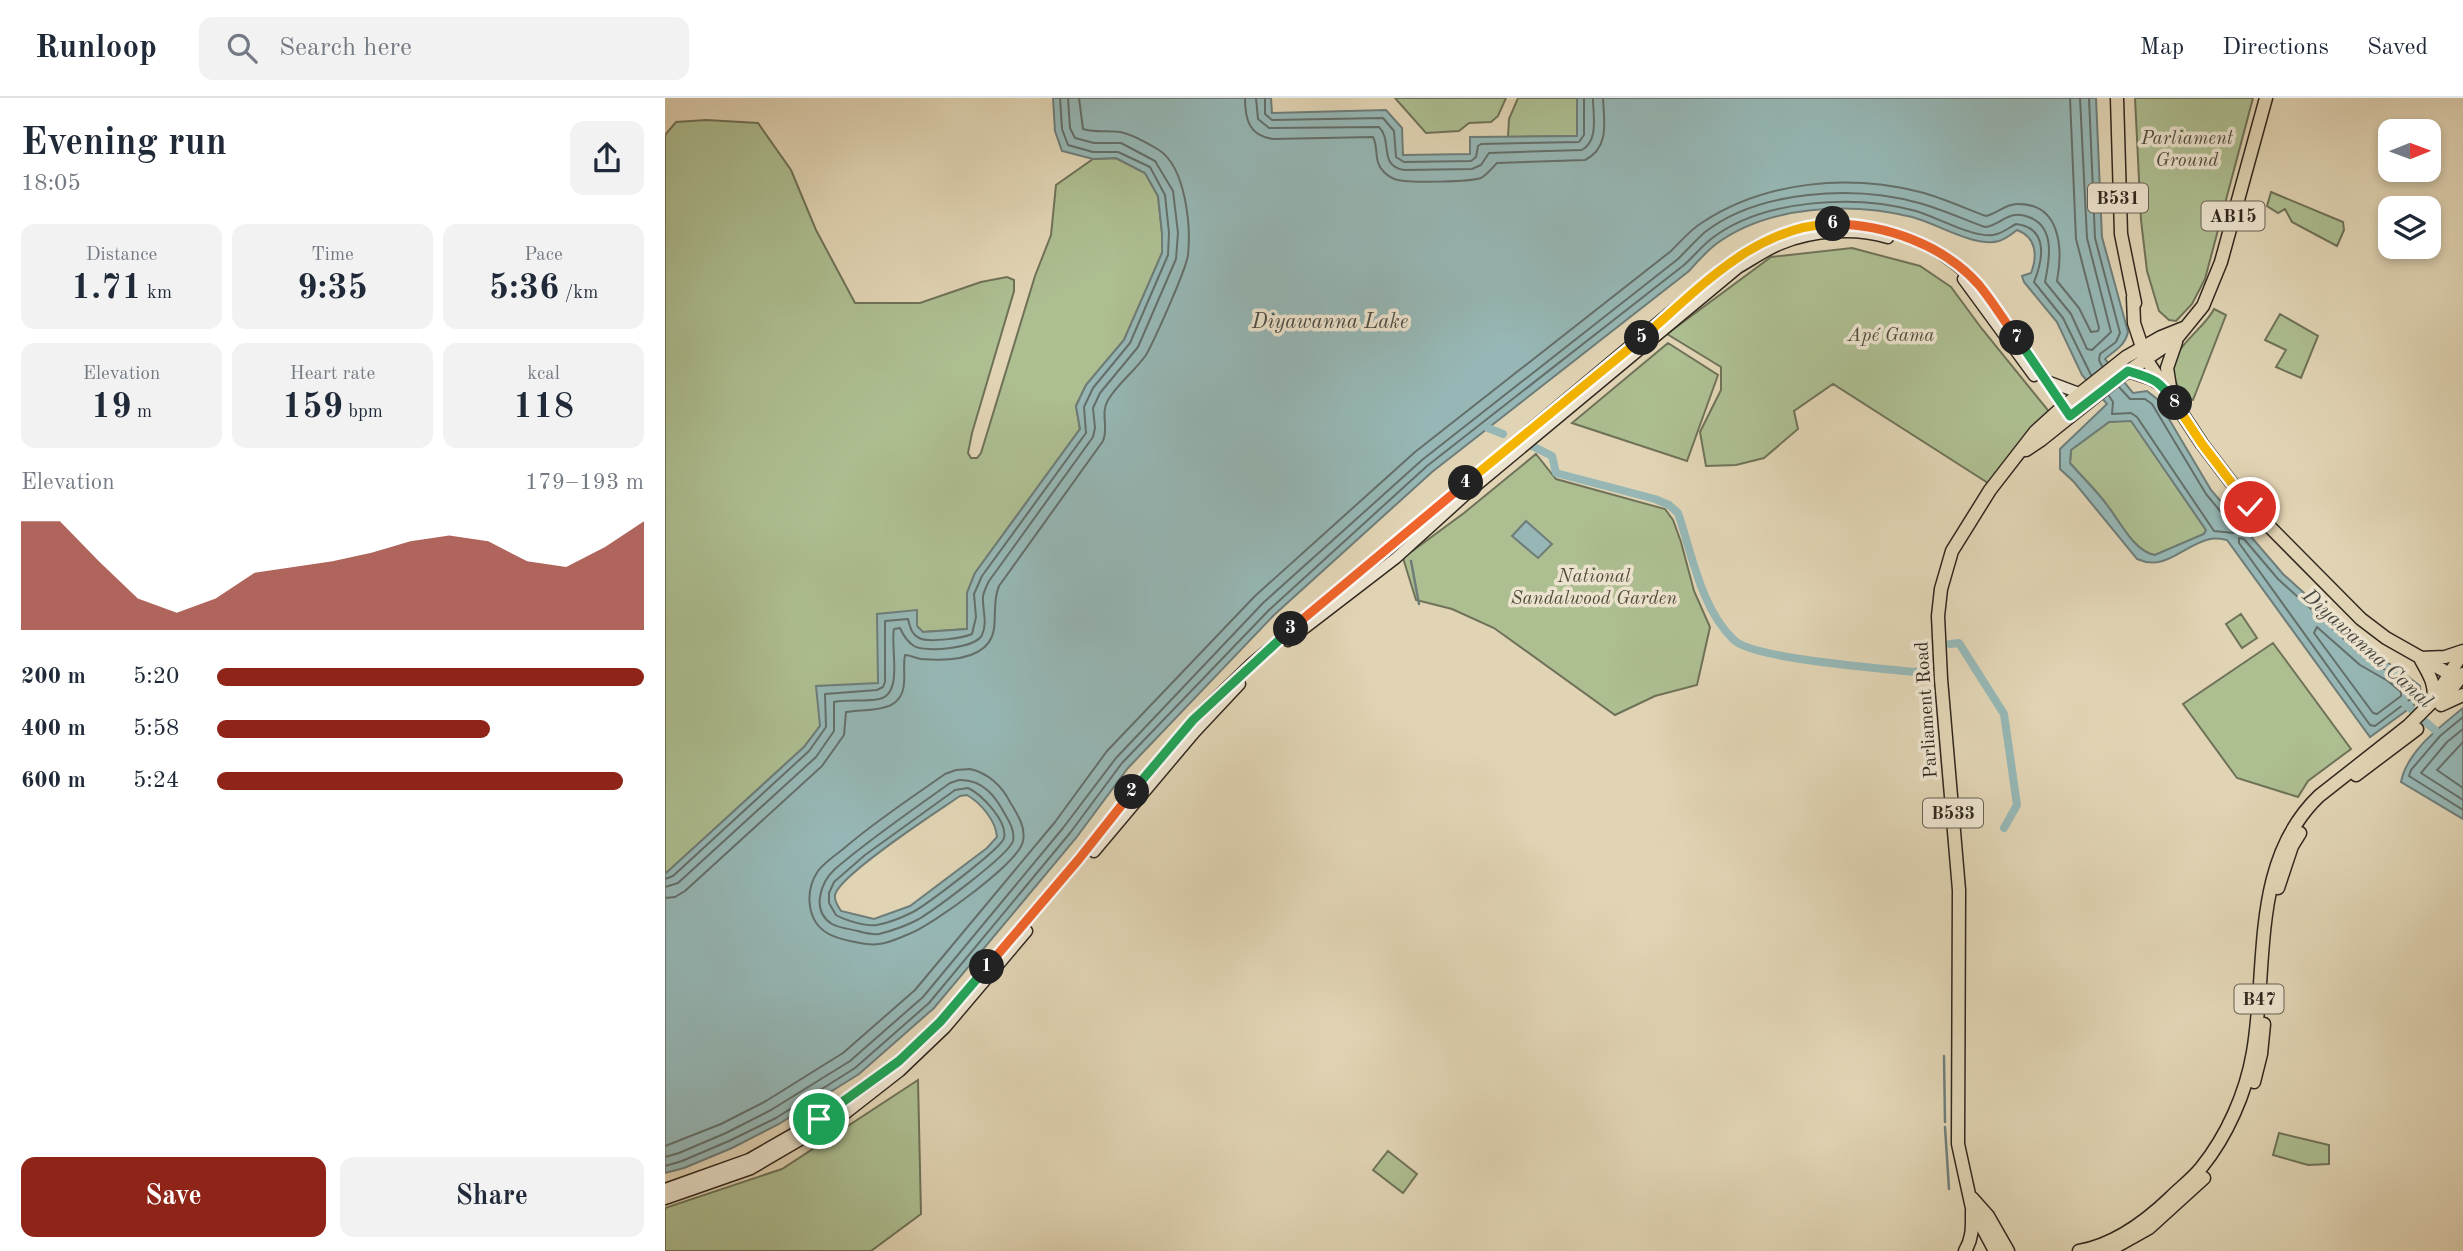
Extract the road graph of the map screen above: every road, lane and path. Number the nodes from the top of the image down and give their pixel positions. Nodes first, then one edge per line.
1 (2117, 98) edge
2 (2266, 98) edge
3 (2133, 297) junction
4 (2134, 323) junction
5 (2186, 327) junction
6 (2177, 338) junction
7 (2147, 351) junction
8 (2126, 356) junction
9 (2122, 371) junction
10 (2045, 380) junction
11 (2166, 386) junction
12 (2083, 395) junction
13 (2064, 413) junction
14 (2463, 651) edge
15 (2420, 658) junction
16 (2459, 677) edge
17 (2463, 695) edge
18 (2435, 705) junction
19 (2411, 729) junction
20 (665, 1189) edge
21 (665, 1199) edge
22 (1970, 1202) junction
23 (1965, 1251) edge
24 (1995, 1251) edge
25 (2008, 1251) edge
26 (2079, 1251) edge
27 (2108, 1251) edge

1 - 3 main road, B531
2 - 5 main road, Parliament Road / AB15
3 - 4 main road, B531
3 - 7 main road, B531
4 - 7 main road, B531
4 - 8 main road, B531
5 - 6 main road, Parliament Road / AB15
5 - 7 main road, Parliament Road
6 - 7 main road, Parliament Road / AB15
6 - 11 main road
7 - 8 main road, Parliament Road / B533
7 - 9 main road, Parliament Road / B533
7 - 11 main road
8 - 9 main road, Parliament Road / B533
9 - 11 main road
9 - 12 main road, Parliament Road / B533
10 - 12 main road
10 - 13 main road
10 - 20 main road
11 - 15 main road
12 - 13 main road, Parliament Road / B533
13 - 21 main road
13 - 22 main road, Parliament Road / B533
14 - 15 main road
14 - 16 main road, B47
15 - 16 main road
15 - 18 main road
16 - 18 main road, B47
17 - 18 main road
18 - 19 main road, B47
19 - 26 main road, B47
19 - 27 main road, B47
22 - 23 main road
22 - 24 main road, Parliament Road / B533
22 - 25 main road, Parliament Road / B533

